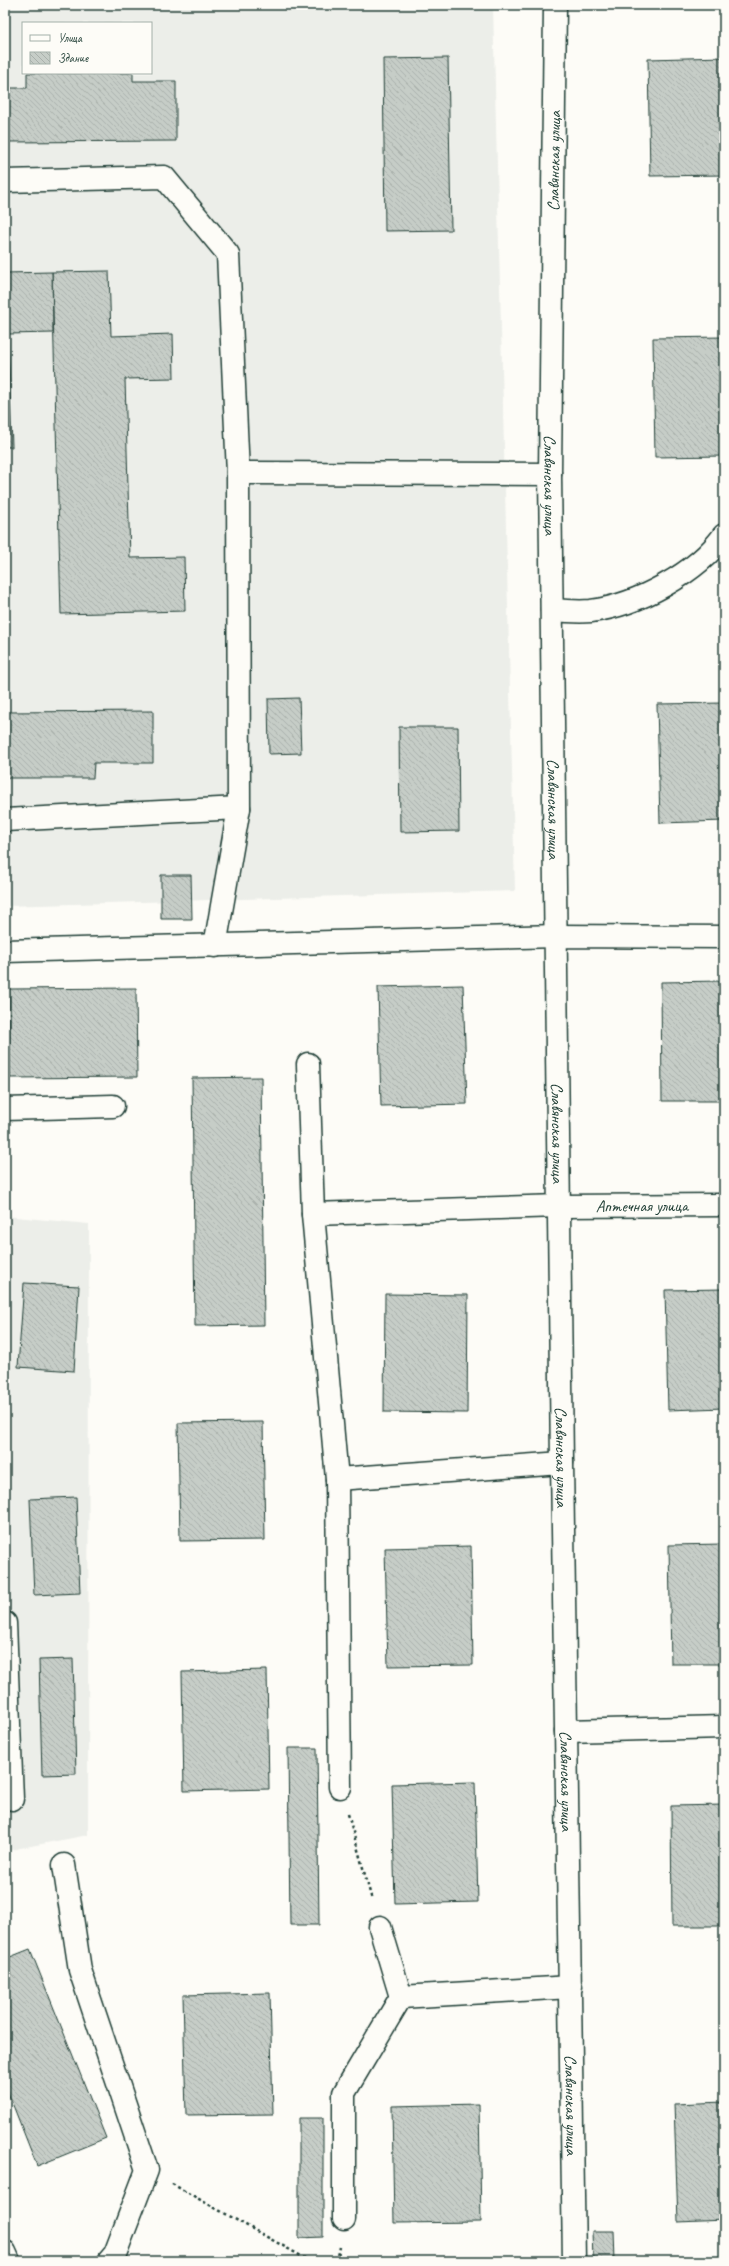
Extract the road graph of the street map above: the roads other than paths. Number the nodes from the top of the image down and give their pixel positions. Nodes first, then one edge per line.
1 (555, 5) edge
2 (5, 181) edge
3 (238, 473) junction
4 (550, 474) junction
5 (724, 535) edge
6 (552, 610) junction
7 (239, 808) junction
8 (5, 820) edge
9 (556, 936) junction
10 (724, 937) edge
11 (215, 946) junction
12 (5, 951) edge
13 (308, 1064) dead end
14 (114, 1106) dead end
15 (5, 1109) edge
16 (724, 1205) edge
17 (560, 1206) junction
18 (313, 1214) junction
19 (562, 1463) junction
20 (337, 1479) junction
21 (5, 1623) edge
22 (724, 1727) edge
23 (566, 1731) junction
24 (340, 1787) road end
25 (12, 1798) dead end
26 (64, 1865) dead end
27 (380, 1927) road end
28 (571, 1987) junction
29 (401, 1997) junction
30 (344, 2219) dead end
31 (5, 2252) edge
32 (9, 2261) edge
33 (109, 2261) edge
34 (574, 2261) edge

1 - 4 street, Славянская улица
2 - 3 street
3 - 4 street
3 - 7 street
4 - 6 street, Славянская улица
5 - 6 street
6 - 9 street, Славянская улица
7 - 8 street
7 - 11 street
9 - 10 street
9 - 11 street
9 - 17 street, Славянская улица
11 - 12 street
13 - 18 street
14 - 15 street
16 - 17 street, Аптечная улица
17 - 18 street, Аптечная улица
17 - 19 street, Славянская улица
18 - 20 street
19 - 20 street
19 - 23 street, Славянская улица
20 - 24 street
21 - 25 street
22 - 23 street
23 - 28 street, Славянская улица
26 - 33 street
27 - 29 street
28 - 29 street
28 - 34 street, Славянская улица
29 - 30 street
31 - 32 street

